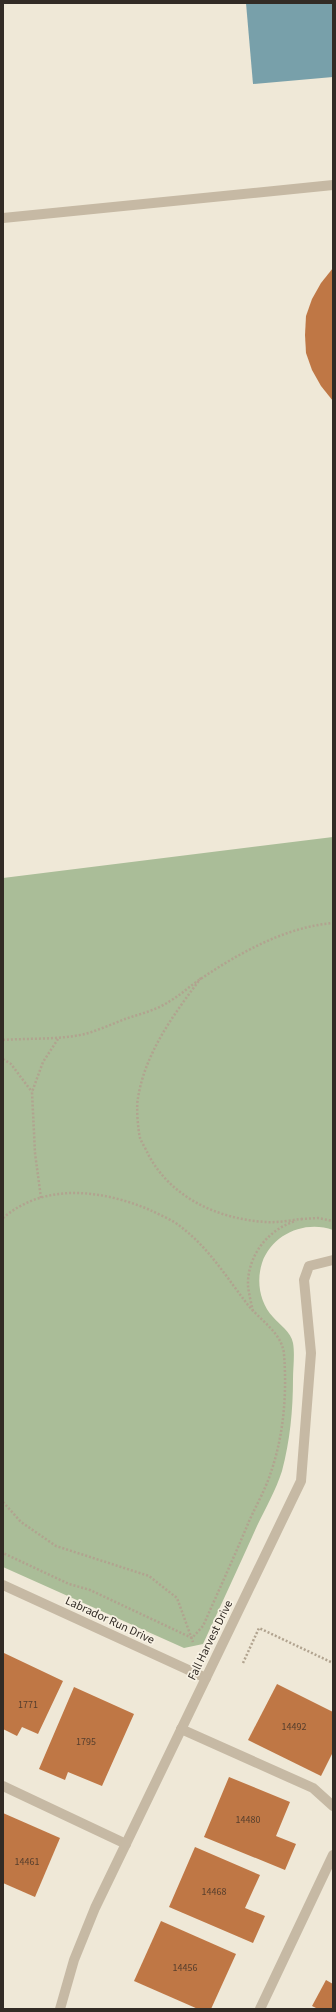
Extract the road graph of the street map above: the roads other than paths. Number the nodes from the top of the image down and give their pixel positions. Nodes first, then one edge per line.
1 (333, 185) edge
2 (3, 218) edge
3 (333, 1260) edge
4 (3, 1585) edge
5 (206, 1678) junction
6 (181, 1729) junction
7 (3, 1786) edge
8 (333, 1806) edge
9 (126, 1844) junction
10 (333, 1856) edge
11 (60, 2009) edge
12 (260, 2009) edge

1 - 2 street
3 - 5 street, Fall Harvest Drive
4 - 5 street, Labrador Run Drive
5 - 6 street, Fall Harvest Drive
6 - 8 street
6 - 9 street, Fall Harvest Drive
7 - 9 street
9 - 11 street, Fall Harvest Drive
10 - 12 street

